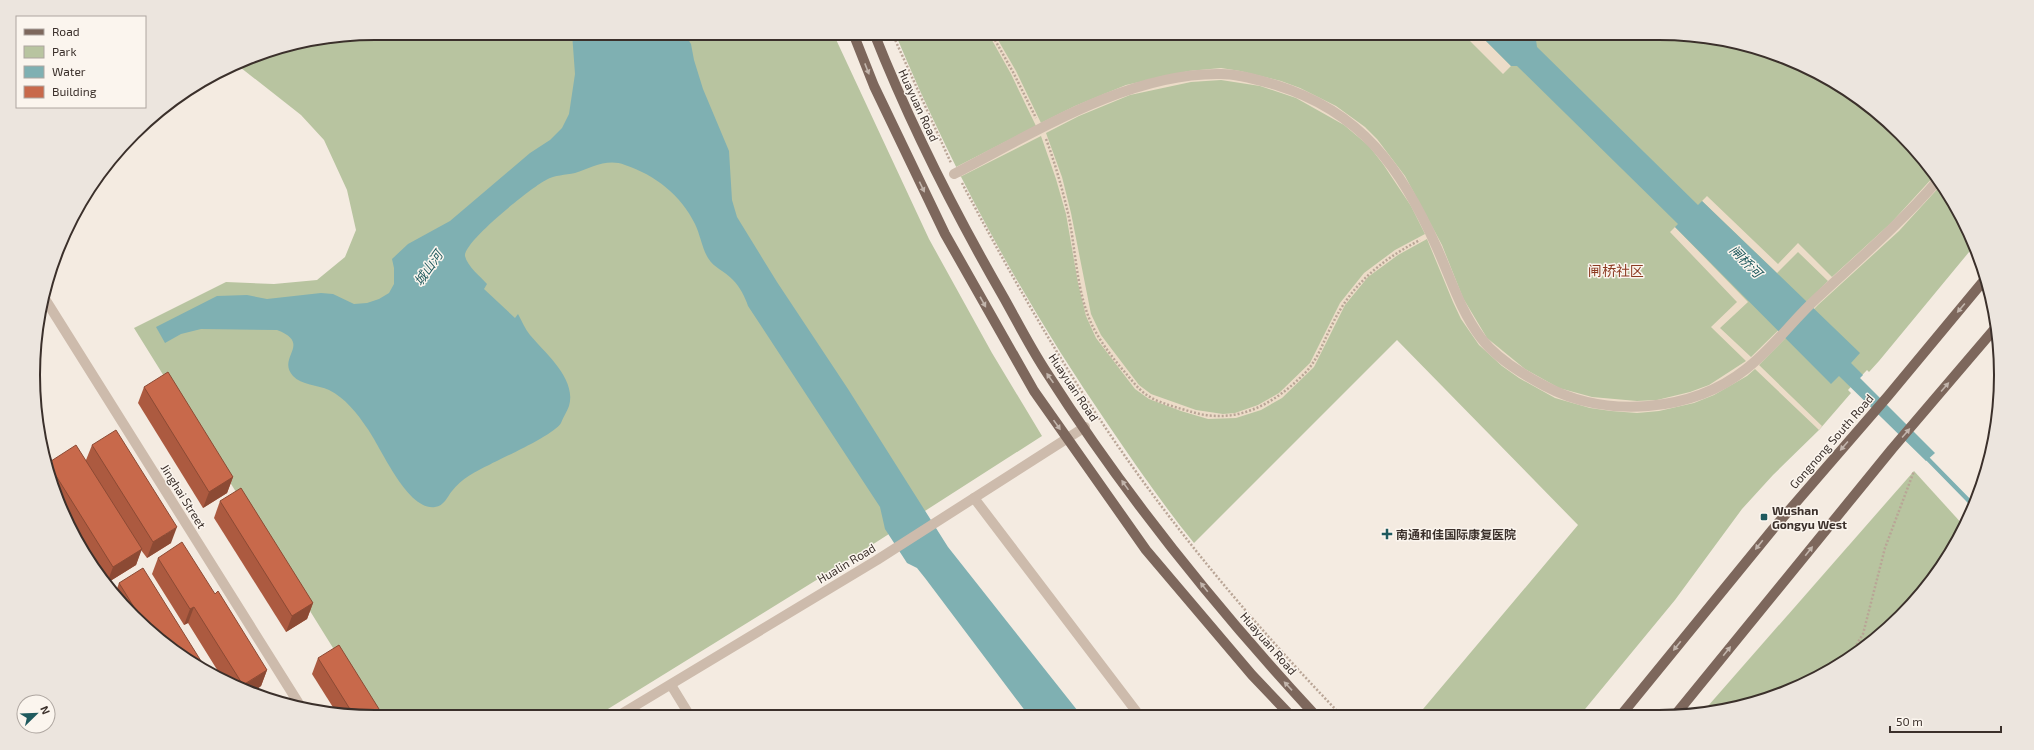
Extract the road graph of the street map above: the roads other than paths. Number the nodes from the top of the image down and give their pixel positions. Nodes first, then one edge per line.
1 (856, 40) edge
2 (877, 40) edge
3 (955, 172) road end
4 (1934, 184) edge
5 (1981, 283) edge
6 (48, 302) edge
7 (1991, 333) edge
8 (1085, 428) junction
9 (1067, 439) junction
10 (974, 498) junction
11 (671, 685) junction
12 (297, 701) edge
13 (1680, 709) edge
14 (628, 710) edge
15 (686, 710) edge
16 (1135, 710) edge
17 (1285, 710) edge
18 (1310, 710) edge
19 (1625, 710) edge

1 -> 9 main road
8 -> 2 main road, Huayuan Road
3 - 4 street
5 -> 19 main road, Gongnong South Road
6 - 12 street, Jinghai Street
13 -> 7 main road
8 - 9 street, Hualin Road
18 -> 8 main road, Huayuan Road
9 - 10 street, Hualin Road
9 - 17 main road
10 - 11 street, Hualin Road
10 - 16 street
11 - 14 street, Hualin Road
11 - 15 street

